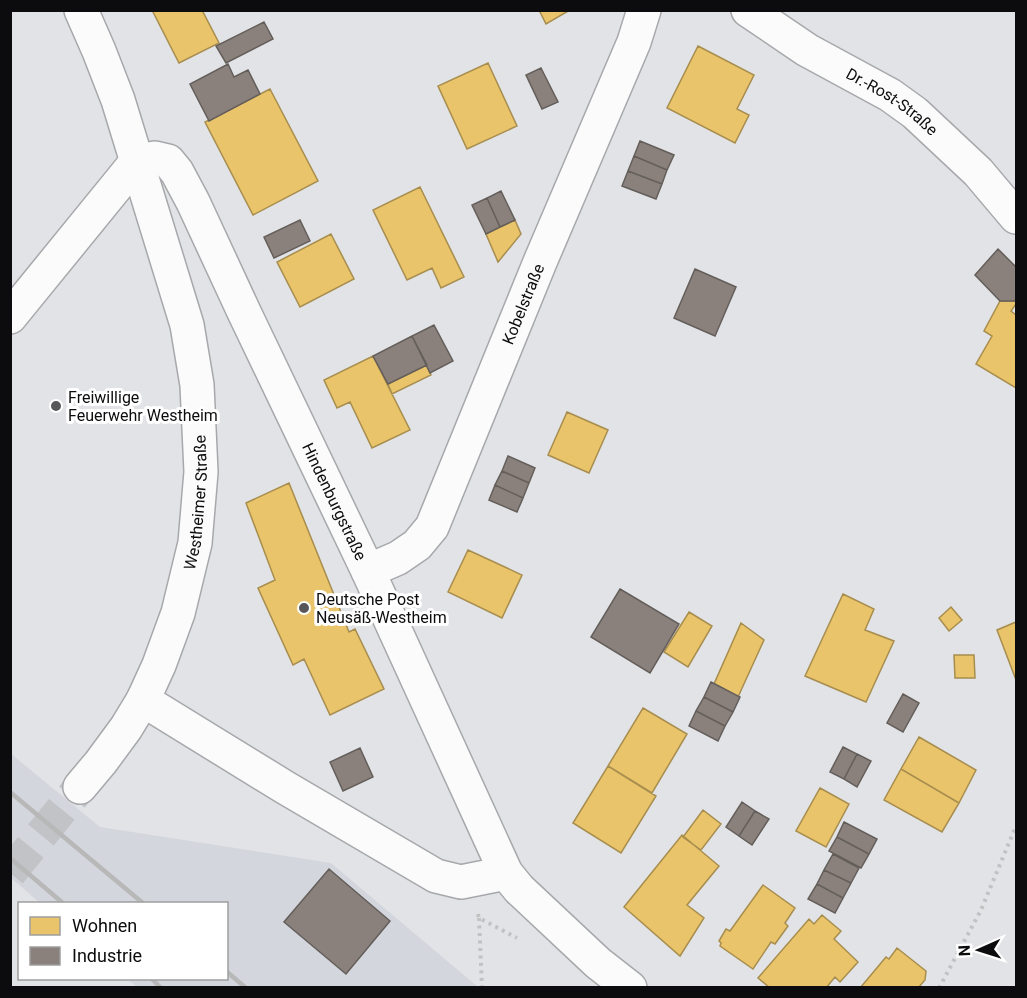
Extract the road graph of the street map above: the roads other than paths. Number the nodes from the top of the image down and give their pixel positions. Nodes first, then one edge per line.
1 (81, 10) edge
2 (644, 10) edge
3 (748, 10) edge
4 (137, 161) junction
5 (1017, 217) edge
6 (10, 316) edge
7 (368, 571) junction
8 (143, 700) junction
9 (80, 787) tunnel mouth
10 (506, 873) junction
11 (630, 987) edge

1 - 4 street, Westheimer Straße
2 - 7 street, Kobelstraße
3 - 5 street, Dr.-Rost-Straße
4 - 6 street
4 - 7 street, Hindenburgstraße
4 - 8 street, Westheimer Straße
7 - 10 street, Hindenburgstraße
8 - 9 street, Westheimer Straße
8 - 10 street
10 - 11 street, Hindenburgstraße

